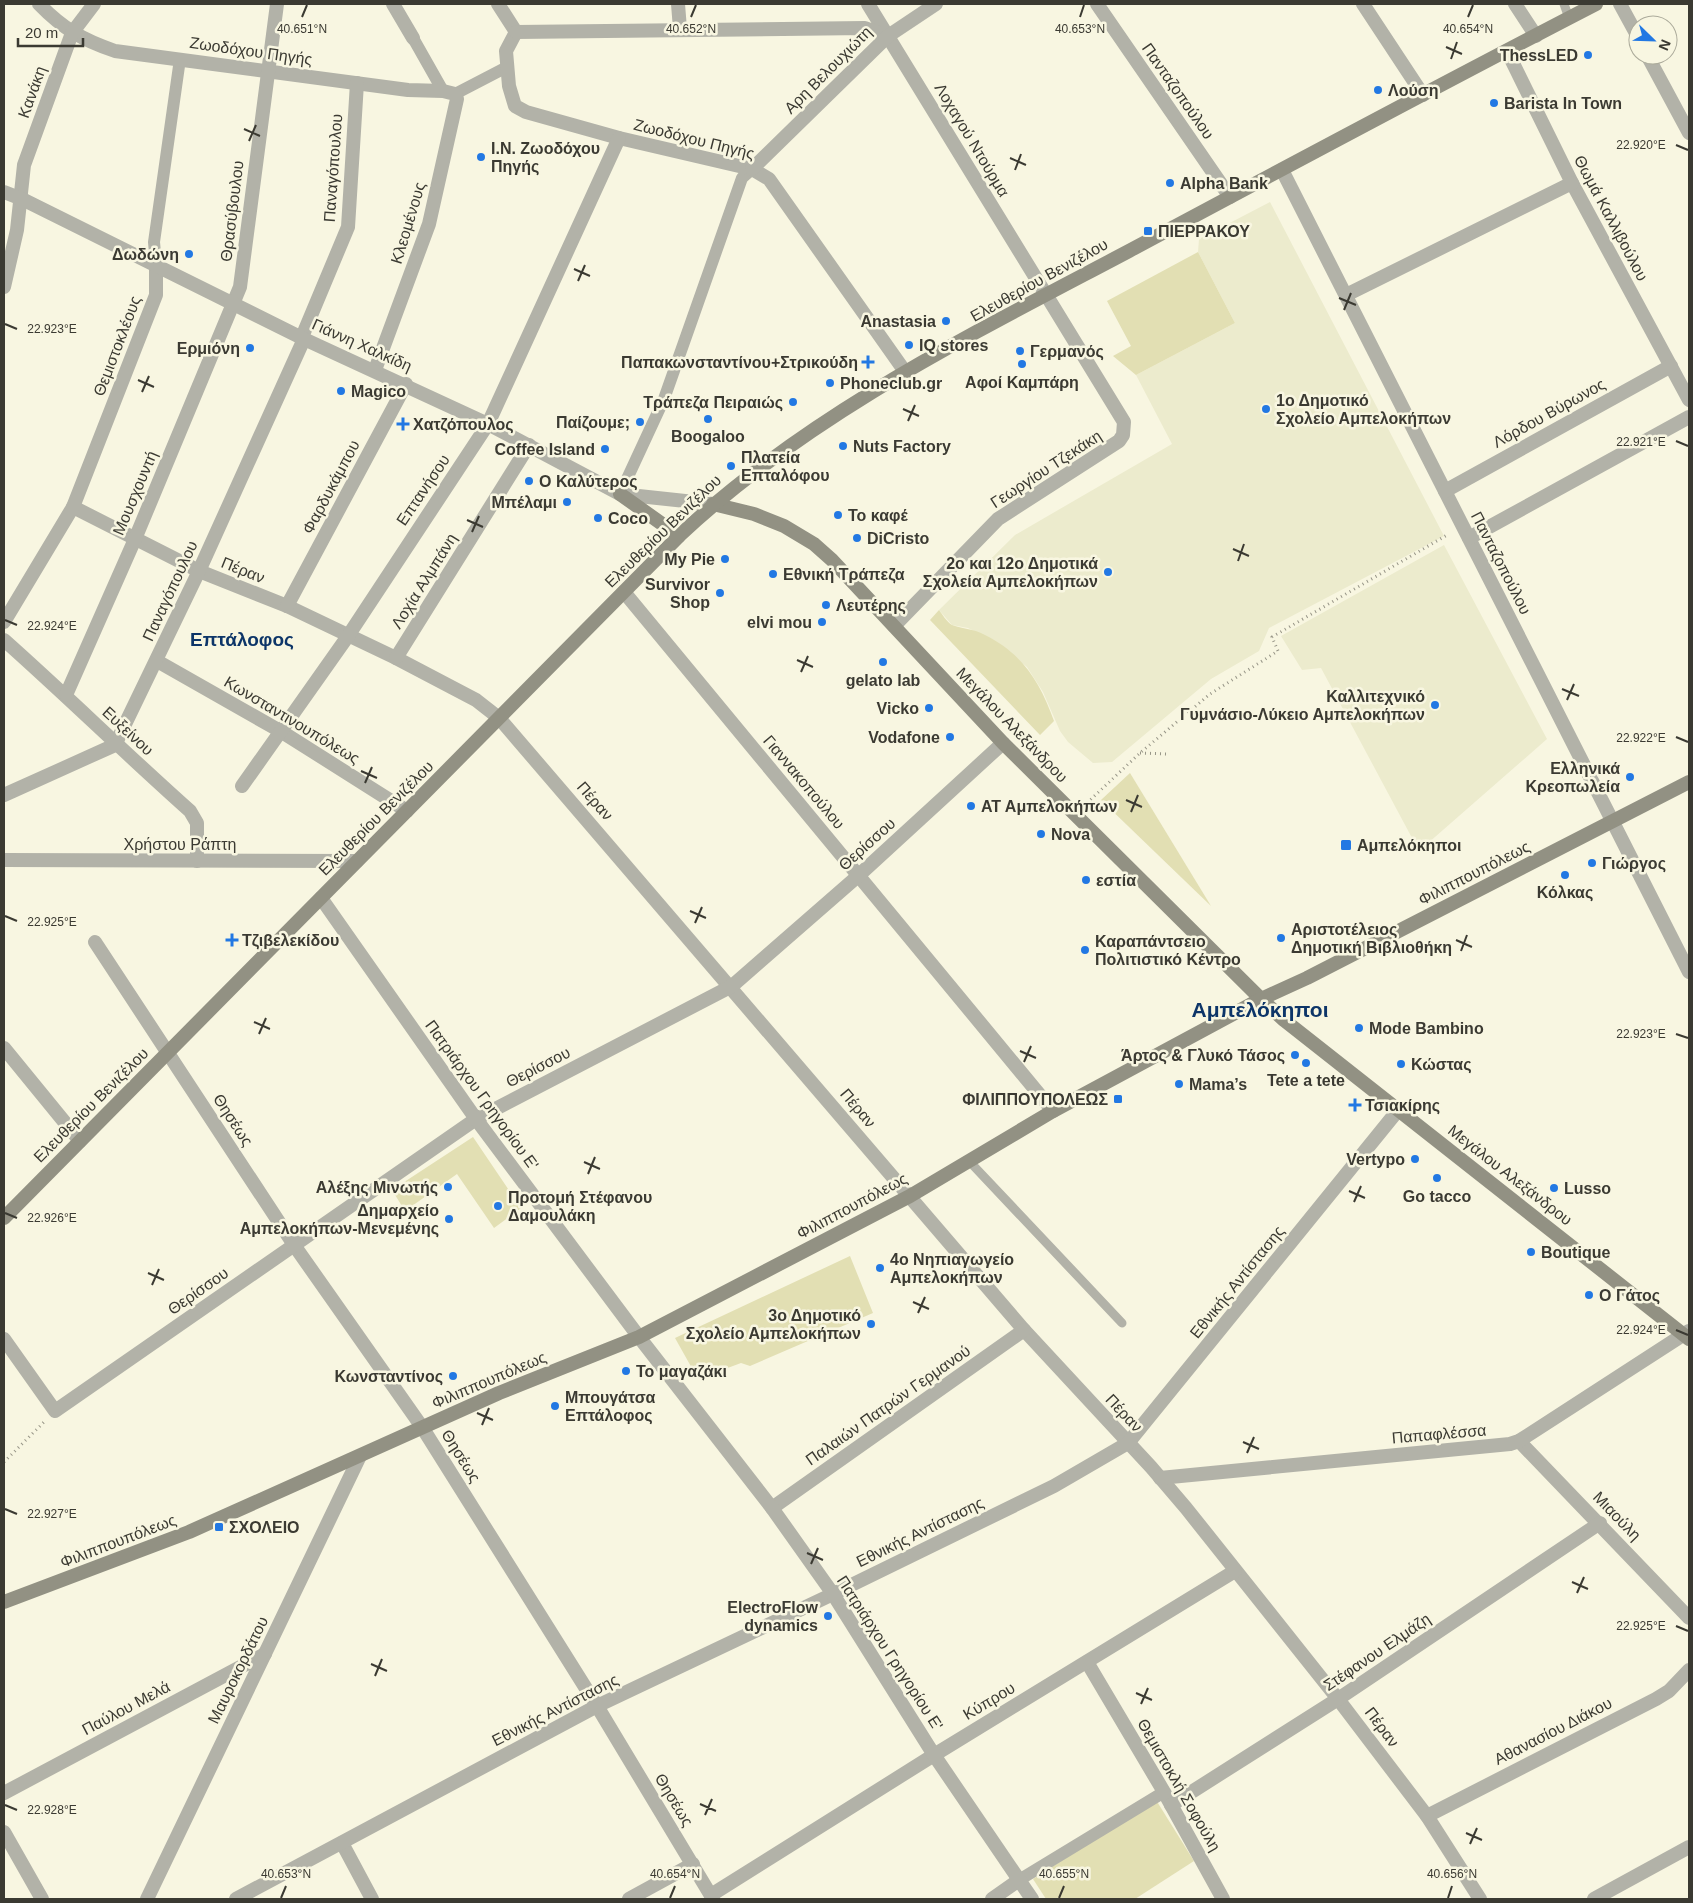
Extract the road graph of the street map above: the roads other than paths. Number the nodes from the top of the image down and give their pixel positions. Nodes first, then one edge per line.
1 (39, 4) edge
2 (94, 4) edge
3 (277, 4) edge
4 (393, 4) edge
5 (498, 4) edge
6 (678, 4) edge
7 (868, 4) edge
8 (936, 4) edge
9 (1097, 4) edge
10 (1363, 4) edge
11 (1515, 4) edge
12 (1564, 4) edge
13 (1596, 4) edge
14 (1620, 4) edge
15 (1569, 18) junction
16 (1628, 19) edge
17 (680, 29) junction
18 (516, 32) junction
19 (72, 33) junction
20 (888, 36) junction
21 (1536, 36) junction
22 (413, 38) joint
23 (1507, 51) junction
24 (180, 59) junction
25 (1653, 65) edge
26 (507, 67) junction
27 (267, 71) junction
28 (357, 83) junction
29 (449, 92) junction
30 (1424, 95) junction
31 (1689, 134) edge
32 (619, 138) junction
33 (752, 169) junction
34 (1282, 170) junction
35 (1572, 183) junction
36 (4, 192) edge
37 (1230, 197) junction
38 (22, 199) junction
39 (156, 264) junction
40 (4, 287) edge
41 (1046, 295) junction
42 (1346, 296) junction
43 (234, 303) junction
44 (303, 338) junction
45 (1671, 366) junction
46 (375, 370) junction
47 (906, 373) junction
48 (406, 384) junction
49 (1689, 400) edge
50 (1689, 417) edge
51 (488, 424) junction
52 (529, 445) junction
53 (1445, 491) junction
54 (620, 494) junction
55 (713, 504) junction
56 (73, 507) junction
57 (1466, 532) junction
58 (679, 536) junction
59 (134, 539) junction
60 (199, 571) junction
61 (624, 592) junction
62 (287, 606) junction
63 (4, 622) edge
64 (894, 626) junction
65 (348, 636) junction
66 (4, 640) edge
67 (396, 658) junction
68 (157, 661) junction
69 (66, 695) junction
70 (499, 718) junction
71 (282, 732) junction
72 (1003, 743) junction
73 (115, 745) junction
74 (1689, 782) edge
75 (242, 786) dead end
76 (4, 795) edge
77 (407, 811) junction
78 (1612, 822) junction
79 (4, 860) edge
80 (198, 861) junction
81 (357, 862) junction
82 (858, 876) junction
83 (321, 898) junction
84 (95, 942) dead end
85 (1689, 972) edge
86 (732, 986) junction
87 (1260, 999) junction
88 (4, 1048) edge
89 (168, 1052) junction
90 (1398, 1109) junction
91 (1053, 1111) junction
92 (476, 1119) junction
93 (80, 1141) junction
94 (969, 1161) junction
95 (910, 1196) junction
96 (4, 1218) edge
97 (294, 1245) junction
98 (1122, 1323) dead end
99 (1024, 1330) junction
100 (1688, 1334) edge
101 (639, 1337) junction
102 (4, 1339) edge
103 (422, 1427) junction
104 (1518, 1441) junction
105 (1128, 1443) junction
106 (360, 1456) junction
107 (1160, 1478) junction
108 (772, 1508) junction
109 (1600, 1523) junction
110 (1235, 1571) junction
111 (833, 1594) junction
112 (4, 1602) edge
113 (1689, 1618) edge
114 (265, 1654) junction
115 (1087, 1662) junction
116 (1689, 1672) edge
117 (1338, 1699) junction
118 (597, 1706) junction
119 (934, 1755) junction
120 (1164, 1792) junction
121 (4, 1793) edge
122 (1171, 1805) junction
123 (1427, 1816) junction
124 (4, 1832) edge
125 (342, 1842) junction
126 (1689, 1847) edge
127 (693, 1864) junction
128 (1020, 1880) junction
129 (712, 1897) edge
130 (42, 1899) edge
131 (148, 1899) edge
132 (236, 1899) edge
133 (372, 1899) edge
134 (629, 1899) edge
135 (992, 1899) edge
136 (1032, 1899) edge
137 (1223, 1899) edge
138 (1480, 1899) edge
139 (1594, 1899) edge

1 - 19 street, Ζωοδόχου Πηγής
2 - 19 street, Κανάκη
3 - 27 street, Θρασύβουλου
4 - 22 street
5 - 18 street
6 - 17 street
7 - 20 street, Λοχαγού Ντούρμα
8 - 20 street, Αρη Βελουχιώτη
9 - 37 street, Πανταζοπούλου
10 - 30 street
11 - 21 street
12 - 15 lane
13 - 15 main road, Ελευθερίου Βενιζέλου
14 - 16 street
15 - 21 main road, Ελευθερίου Βενιζέλου
17 - 18 street
17 - 20 street
18 - 26 street, Ζωοδόχου Πηγής
19 - 24 street, Ζωοδόχου Πηγής
19 - 38 street, Κανάκη
20 - 33 street, Αρη Βελουχιώτη
20 - 41 street, Λοχαγού Ντούρμα
21 - 23 main road, Ελευθερίου Βενιζέλου
22 - 29 street
23 - 30 main road, Ελευθερίου Βενιζέλου
23 - 35 street, Θωμά Καλλιβούλου
24 - 27 street, Ζωοδόχου Πηγής
24 - 39 street, Θεμιστοκλέους
25 - 31 street
26 - 29 street
26 - 32 street, Ζωοδόχου Πηγής
27 - 28 street, Ζωοδόχου Πηγής
27 - 43 street, Θρασύβουλου
28 - 29 street, Ζωοδόχου Πηγής
28 - 44 street, Παναγόπουλου
29 - 46 street, Κλεομένους
30 - 34 main road, Ελευθερίου Βενιζέλου
32 - 33 street, Ζωοδόχου Πηγής
32 - 51 street, Επτανήσου
33 - 47 street, Ζωοδόχου Πηγής
33 - 54 street
34 - 37 main road, Ελευθερίου Βενιζέλου
34 - 42 street, Πανταζοπούλου
35 - 42 street
35 - 45 street, Θωμά Καλλιβούλου
36 - 38 street, Γιάννη Χαλκίδη
37 - 41 main road, Ελευθερίου Βενιζέλου
38 - 39 street, Γιάννη Χαλκίδη
38 - 40 street, Κανάκη
39 - 43 street, Γιάννη Χαλκίδη
39 - 56 street, Θεμιστοκλέους
41 - 47 main road, Ελευθερίου Βενιζέλου
41 - 64 street, Γεωργίου Τζεκάκη
42 - 53 street, Πανταζοπούλου
43 - 44 street, Γιάννη Χαλκίδη
43 - 59 street, Μουσχουντή
44 - 46 street, Γιάννη Χαλκίδη
44 - 60 street, Παναγόπουλου
45 - 49 street, Θωμά Καλλιβούλου
45 - 53 street, Λόρδου Βύρωνος
46 - 48 street, Γιάννη Χαλκίδη
47 - 55 main road, Ελευθερίου Βενιζέλου
48 - 51 street, Γιάννη Χαλκίδη
48 - 62 street, Φαρδυκάμπου
50 - 57 street
51 - 52 street, Γιάννη Χαλκίδη
51 - 65 street, Επτανήσου
52 - 54 street, Γιάννη Χαλκίδη
52 - 67 street, Λοχία Αλμπάνη
53 - 57 street, Πανταζοπούλου
54 - 55 street, Γιάννη Χαλκίδη
54 - 58 main road
55 - 58 main road, Ελευθερίου Βενιζέλου
55 - 64 main road, Μεγάλου Αλεξάνδρου
56 - 59 street, Πέραν
56 - 63 street, Θεμιστοκλέους
57 - 78 street, Πανταζοπούλου
58 - 61 main road, Ελευθερίου Βενιζέλου
59 - 60 street, Πέραν
59 - 69 street, Μουσχουντή
60 - 62 street, Πέραν
60 - 68 street, Παναγόπουλου
61 - 70 main road, Ελευθερίου Βενιζέλου
61 - 82 street, Γιαννακοπούλου
62 - 65 street, Πέραν
64 - 72 main road, Μεγάλου Αλεξάνδρου
65 - 67 street, Πέραν
65 - 71 street, Επτανήσου
66 - 69 street, Ευξείνου
67 - 70 street, Πέραν
68 - 71 street, Κωνσταντινουπόλεως
68 - 73 street, Παναγόπουλου
69 - 73 street, Ευξείνου
70 - 77 main road, Ελευθερίου Βενιζέλου
70 - 86 street, Πέραν
71 - 75 street, Επτανήσου
71 - 77 street, Κωνσταντινουπόλεως
72 - 82 street, Θερίσσου
72 - 87 main road, Μεγάλου Αλεξάνδρου
73 - 76 street
73 - 80 street, Ευξείνου
74 - 78 main road, Φιλιππουπόλεως
77 - 81 main road, Ελευθερίου Βενιζέλου
78 - 85 street, Πανταζοπούλου
78 - 87 main road, Φιλιππουπόλεως
79 - 80 street, Χρήστου Ράπτη
80 - 81 street, Χρήστου Ράπτη
81 - 83 main road, Ελευθερίου Βενιζέλου
82 - 86 street, Θερίσσου
82 - 91 street, Γιαννακοπούλου
83 - 89 main road, Ελευθερίου Βενιζέλου
83 - 92 street, Πατριάρχου Γρηγορίου Ε'
84 - 89 street, Θησέως
86 - 92 street, Θερίσσου
86 - 95 street, Πέραν
87 - 90 main road, Μεγάλου Αλεξάνδρου
87 - 91 main road, Φιλιππουπόλεως
88 - 93 street
89 - 93 main road, Ελευθερίου Βενιζέλου
89 - 97 street, Θησέως
90 - 100 main road, Μεγάλου Αλεξάνδρου
90 - 105 street, Εθνικής Αντίστασης
91 - 94 main road, Φιλιππουπόλεως
92 - 97 street, Θερίσσου
92 - 101 street, Πατριάρχου Γρηγορίου Ε'
93 - 96 main road, Ελευθερίου Βενιζέλου
94 - 95 main road, Φιλιππουπόλεως
94 - 98 lane
95 - 99 street, Πέραν
95 - 101 main road, Φιλιππουπόλεως
97 - 102 street, Θερίσσου
97 - 103 street, Θησέως
99 - 105 street, Πέραν
99 - 108 street, Παλαιών Πατρών Γερμανού
100 - 104 street, Παπαφλέσσα
101 - 103 main road, Φιλιππουπόλεως
101 - 108 street, Πατριάρχου Γρηγορίου Ε'
103 - 106 main road, Φιλιππουπόλεως
103 - 118 street, Θησέως
104 - 107 street, Παπαφλέσσα
104 - 109 street, Μιαούλη
105 - 107 street, Πέραν
105 - 111 street, Εθνικής Αντίστασης
106 - 112 main road, Φιλιππουπόλεως
106 - 114 street, Μαυροκορδάτου
107 - 110 street, Πέραν
108 - 111 street, Πατριάρχου Γρηγορίου Ε'
109 - 113 street, Μιαούλη
109 - 117 street, Στέφανου Ελμάζη
110 - 115 street, Κύπρου
110 - 117 street, Πέραν
111 - 118 street, Εθνικής Αντίστασης
111 - 119 street, Πατριάρχου Γρηγορίου Ε'
114 - 121 street, Παύλου Μελά
114 - 131 street, Μαυροκορδάτου
115 - 119 street, Κύπρου
115 - 120 street, Θεμιστοκλή Σοφούλη
116 - 123 street, Αθανασίου Διάκου
117 - 122 street, Στέφανου Ελμάζη
117 - 123 street, Πέραν
118 - 125 street, Εθνικής Αντίστασης
118 - 127 street, Θησέως
119 - 128 street, Πατριάρχου Γρηγορίου Ε'
119 - 129 street, Κύπρου
120 - 122 street, Θεμιστοκλή Σοφούλη
120 - 128 street
122 - 137 street, Θεμιστοκλή Σοφούλη
123 - 138 street, Πέραν
124 - 130 street
125 - 132 street, Εθνικής Αντίστασης
125 - 133 street
126 - 139 street
127 - 129 street, Θησέως
127 - 134 street
128 - 135 street
128 - 136 street, Πατριάρχου Γρηγορίου Ε'

